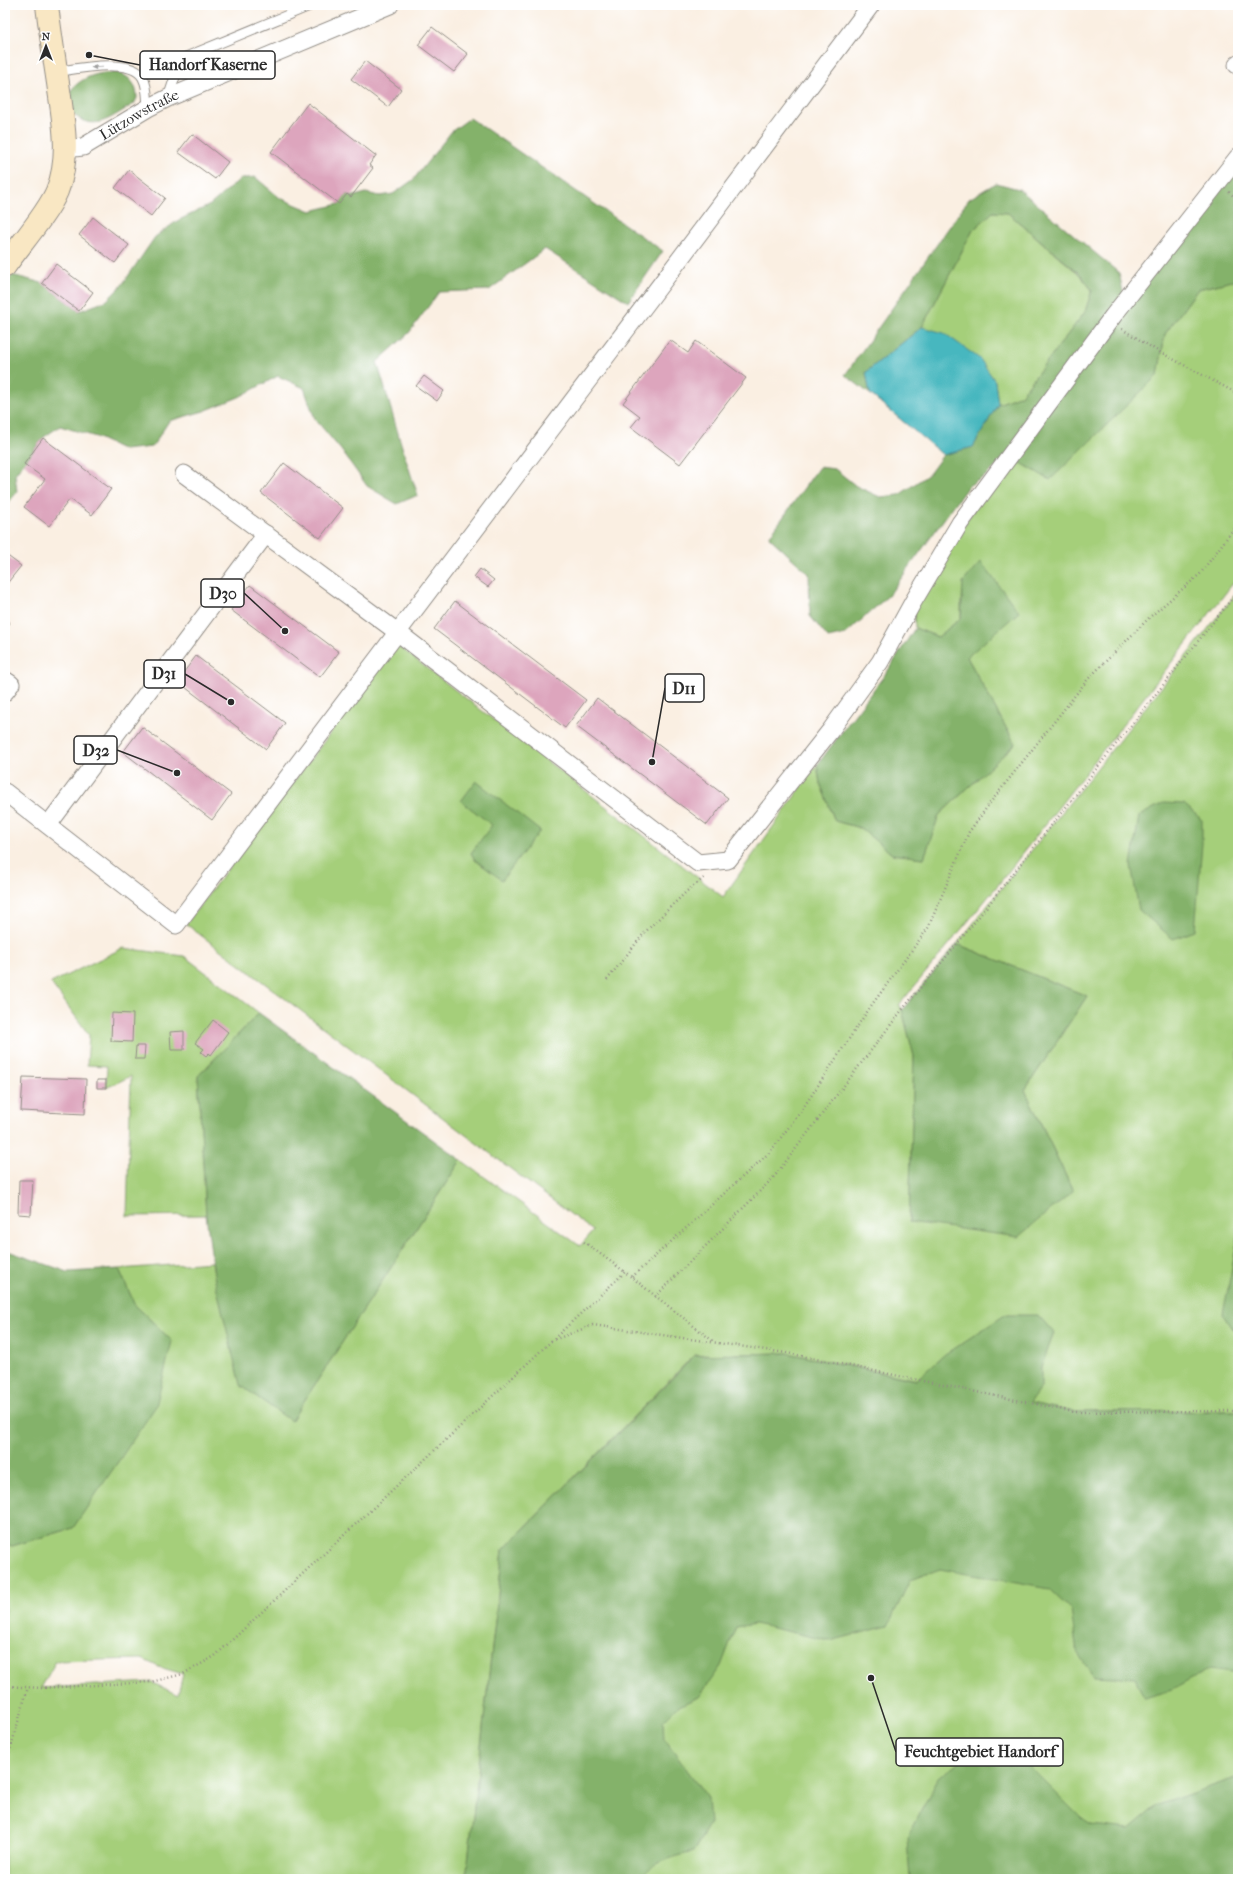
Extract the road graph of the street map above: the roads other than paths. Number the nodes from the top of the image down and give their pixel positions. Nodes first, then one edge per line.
1 (46, 5) edge
2 (312, 5) edge
3 (871, 5) edge
4 (383, 6) edge
5 (56, 72) junction
6 (168, 98) junction
7 (148, 108) junction
8 (66, 149) junction
9 (1238, 157) edge
10 (5, 266) edge
11 (184, 474) dead end
12 (266, 534) junction
13 (396, 631) junction
14 (5, 680) edge
15 (5, 692) edge
16 (5, 792) edge
17 (48, 826) junction

1 - 5 street
2 - 6 lane
3 - 13 street
4 - 6 street, Lützowstraße
7 -> 5 lane
5 - 8 street
6 - 7 street, Lützowstraße
7 - 8 street, Lützowstraße
8 - 10 street
9 - 13 street
11 - 12 street
12 - 13 street
12 - 17 street
13 - 17 street
14 - 15 street
16 - 17 street

